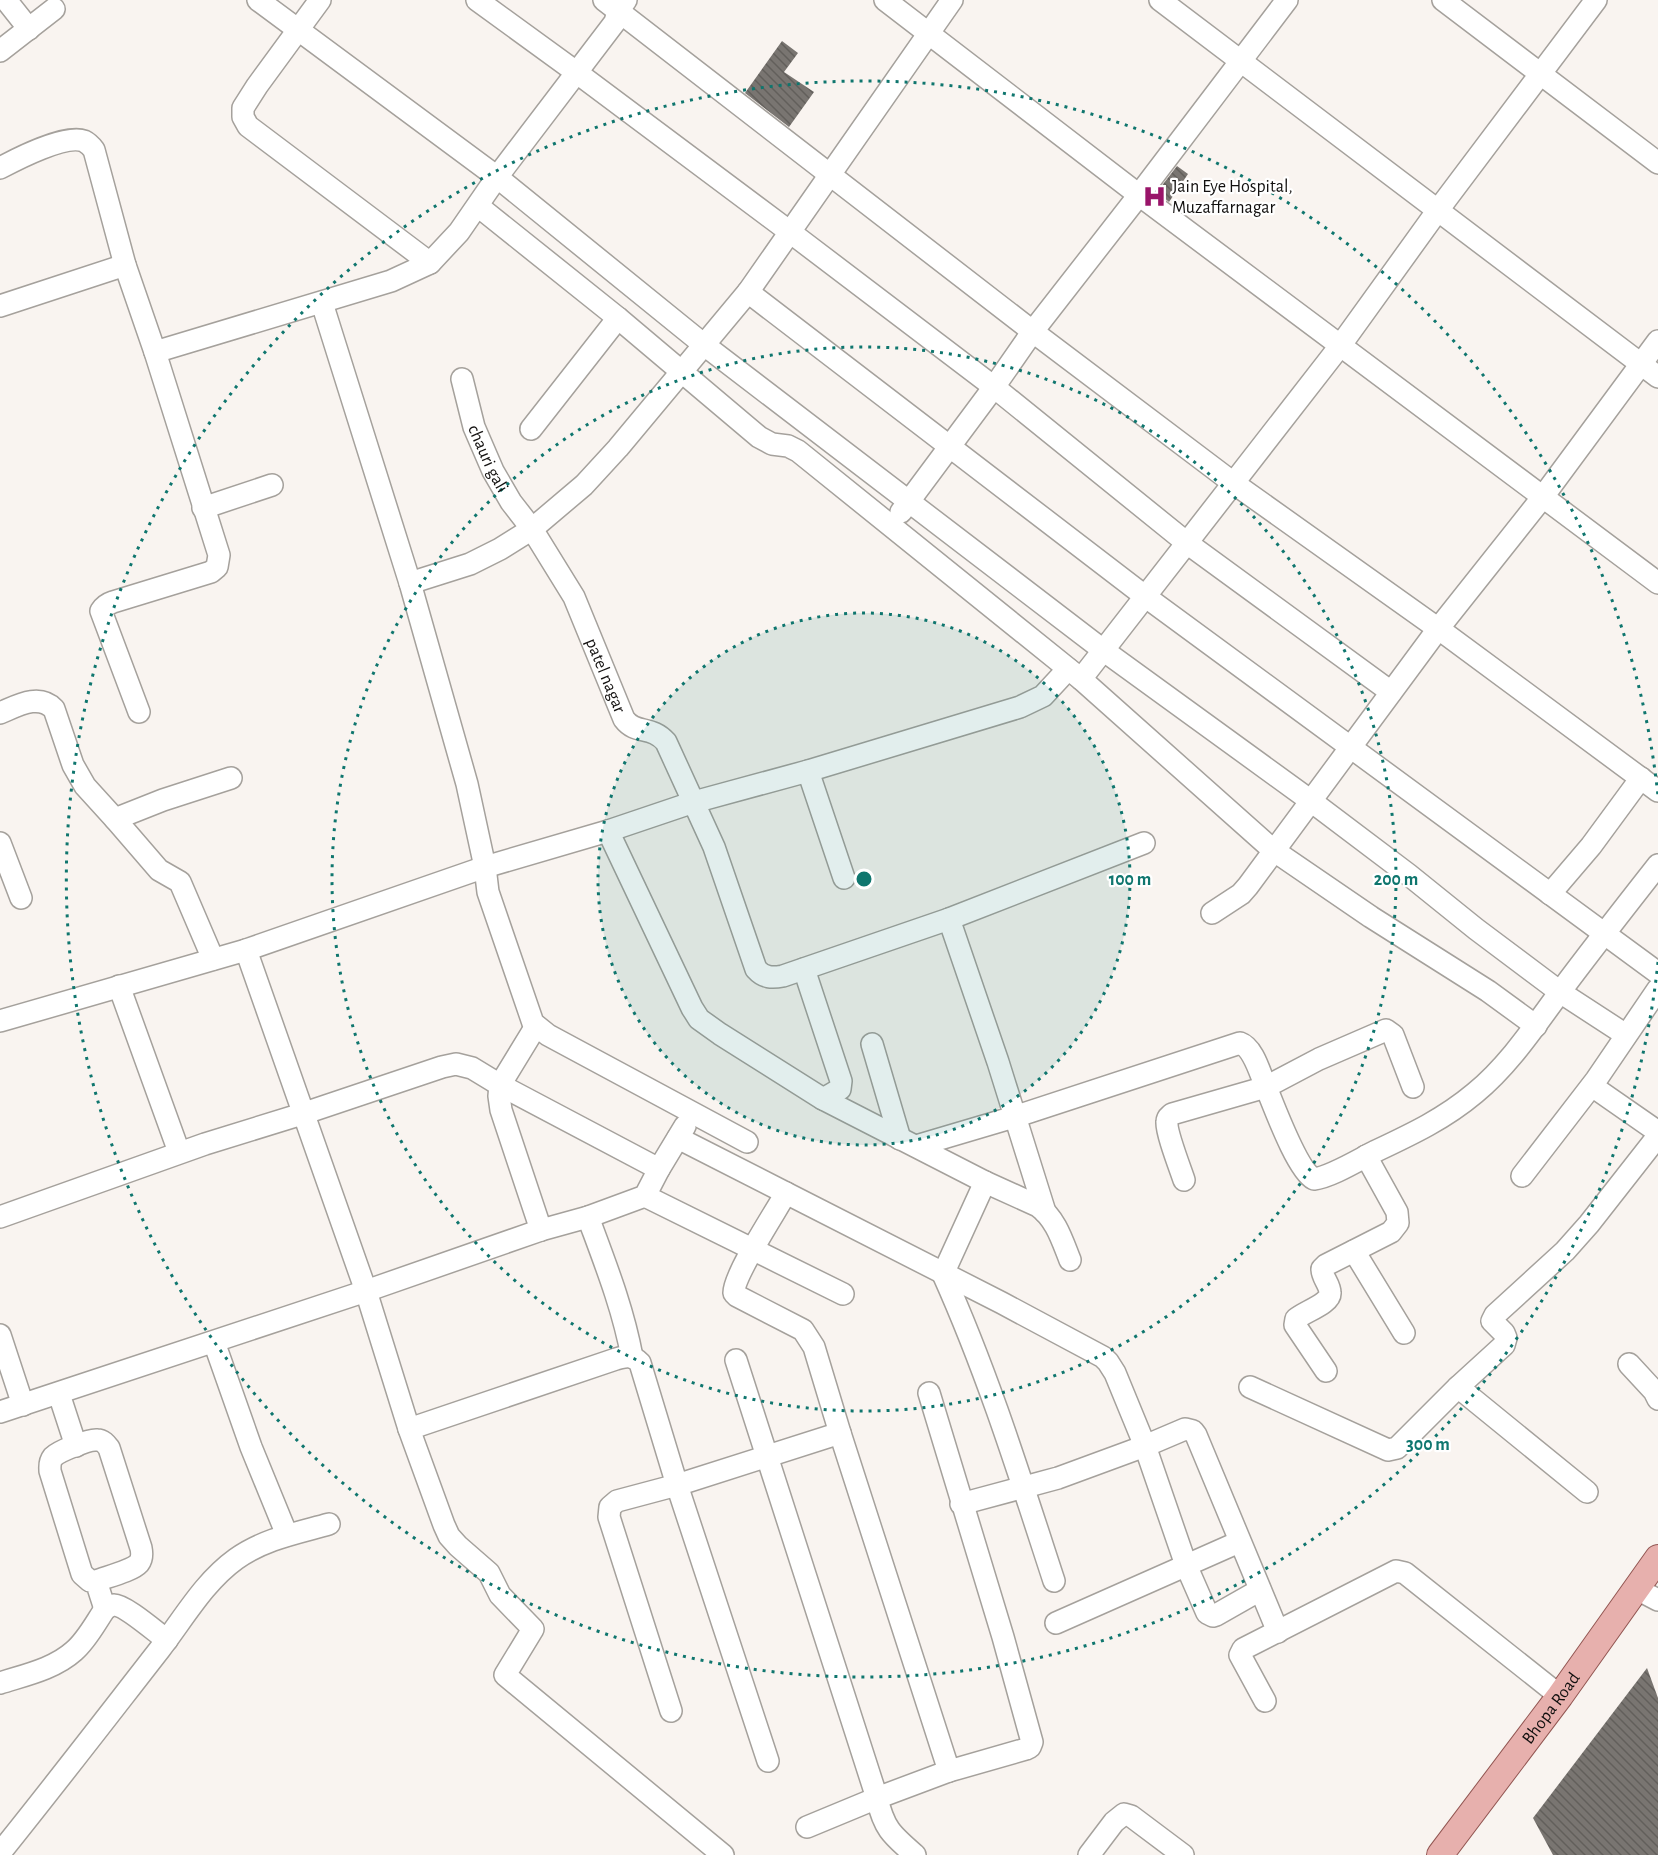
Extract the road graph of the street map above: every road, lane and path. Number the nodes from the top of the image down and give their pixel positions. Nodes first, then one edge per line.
1 (6, 0) edge
2 (258, 0) edge
3 (320, 0) edge
4 (477, 0) edge
5 (885, 0) edge
6 (952, 0) edge
7 (1160, 0) edge
8 (1287, 0) edge
9 (1443, 0) edge
10 (1596, 0) edge
11 (616, 4) edge
12 (54, 9) dead end
13 (29, 29) junction
14 (298, 31) junction
15 (928, 32) junction
16 (0, 51) edge
17 (1239, 62) junction
18 (576, 72) junction
19 (1540, 74) junction
20 (1658, 163) edge
21 (0, 168) edge
22 (831, 175) junction
23 (496, 177) junction
24 (1139, 195) junction
25 (478, 206) junction
26 (1438, 210) junction
27 (790, 232) junction
28 (430, 263) junction
29 (125, 265) junction
30 (748, 292) junction
31 (322, 303) junction
32 (0, 306) edge
33 (618, 318) junction
34 (1033, 331) junction
35 (1658, 341) edge
36 (703, 344) junction
37 (1340, 346) junction
38 (155, 351) junction
39 (1640, 364) junction
40 (681, 372) junction
41 (1658, 377) edge
42 (462, 379) dead end
43 (994, 387) junction
44 (531, 429) dead end
45 (949, 446) junction
46 (1232, 482) junction
47 (272, 484) dead end
48 (1542, 498) junction
49 (908, 502) junction
50 (203, 508) junction
51 (891, 525) junction
52 (531, 529) junction
53 (1187, 543) junction
54 (410, 583) junction
55 (1658, 584) edge
56 (1146, 597) junction
57 (1438, 629) junction
58 (1103, 650) junction
59 (1075, 674) junction
60 (1391, 692) junction
61 (139, 712) dead end
62 (0, 713) edge
63 (1349, 748) junction
64 (808, 771) junction
65 (231, 778) dead end
66 (1650, 784) edge
67 (1311, 801) junction
68 (694, 802) junction
69 (115, 819) junction
70 (608, 831) junction
71 (0, 843) edge
72 (1144, 843) dead end
73 (1273, 850) junction
74 (1658, 865) edge
75 (485, 867) junction
76 (844, 878) dead end
77 (1550, 894) junction
78 (21, 898) dead end
79 (1212, 913) dead end
80 (949, 919) junction
81 (1604, 933) junction
82 (246, 950) junction
83 (213, 959) junction
84 (804, 969) junction
85 (1658, 974) edge
86 (119, 986) junction
87 (1658, 989) edge
88 (1560, 992) junction
89 (0, 1021) edge
90 (536, 1026) junction
91 (1536, 1026) junction
92 (1626, 1035) junction
93 (872, 1044) dead end
94 (500, 1085) junction
95 (1592, 1086) junction
96 (1266, 1087) junction
97 (1413, 1087) dead end
98 (823, 1100) junction
99 (303, 1114) junction
100 (692, 1114) junction
101 (1014, 1117) junction
102 (1658, 1134) edge
103 (678, 1138) junction
104 (747, 1142) dead end
105 (908, 1142) junction
106 (180, 1152) junction
107 (1366, 1156) junction
108 (659, 1169) junction
109 (1522, 1176) dead end
110 (1184, 1180) dead end
111 (985, 1182) junction
112 (786, 1193) junction
113 (645, 1196) junction
114 (1045, 1212) junction
115 (0, 1217) edge
116 (588, 1217) junction
117 (541, 1230) junction
118 (752, 1250) junction
119 (1354, 1251) junction
120 (1070, 1260) dead end
121 (943, 1274) junction
122 (366, 1291) junction
123 (843, 1294) dead end
124 (1404, 1333) dead end
125 (0, 1335) edge
126 (214, 1342) junction
127 (632, 1357) junction
128 (736, 1360) dead end
129 (1629, 1364) dead end
130 (1326, 1371) dead end
131 (1250, 1387) dead end
132 (1458, 1387) junction
133 (929, 1393) dead end
134 (59, 1394) junction
135 (1658, 1399) edge
136 (23, 1405) junction
137 (0, 1412) edge
138 (409, 1429) junction
139 (840, 1432) junction
140 (76, 1446) junction
141 (1145, 1446) junction
142 (766, 1456) junction
143 (677, 1485) junction
144 (1023, 1488) junction
145 (1587, 1492) dead end
146 (961, 1504) junction
147 (329, 1524) dead end
148 (287, 1535) junction
149 (1239, 1542) junction
150 (1658, 1558) edge
151 (1186, 1565) junction
152 (96, 1581) junction
153 (1054, 1581) dead end
154 (1260, 1590) junction
155 (1651, 1593) edge
156 (105, 1609) junction
157 (1056, 1623) dead end
158 (1278, 1632) junction
159 (167, 1640) junction
160 (0, 1683) edge
161 (1560, 1696) junction
162 (1265, 1701) dead end
163 (671, 1711) dead end
164 (768, 1761) dead end
165 (949, 1771) junction
166 (877, 1798) junction
167 (807, 1827) dead end
168 (1, 1850) edge
169 (723, 1855) edge
170 (915, 1855) edge
171 (1089, 1855) edge
172 (1183, 1855) edge
173 (1440, 1855) edge
174 (1460, 1855) edge

1 - 13 street
2 - 14 street
3 - 14 street
4 - 18 street
5 - 15 street
6 - 15 street
7 - 17 street
8 - 17 street
9 - 19 street
10 - 19 street
11 - 18 street
11 - 22 street
12 - 13 street
13 - 16 street
14 - 23 street
14 - 28 street
15 - 22 street
15 - 24 street
17 - 24 street
17 - 26 street
18 - 23 street
18 - 27 street
19 - 20 street
19 - 26 street
21 - 29 street
22 - 27 street
22 - 34 street
23 - 25 street
23 - 36 street
24 - 34 street
24 - 37 street
25 - 28 street
25 - 33 street
26 - 37 street
26 - 39 street
27 - 30 street
27 - 43 street
28 - 31 street
29 - 32 street
29 - 38 street
30 - 36 street
30 - 45 street
31 - 38 street
31 - 54 street
33 - 40 street
33 - 44 street
34 - 43 street
34 - 46 street
35 - 39 street
36 - 40 street
36 - 49 street
37 - 46 street
37 - 48 street
38 - 50 street
39 - 41 street
39 - 48 street
40 - 51 street
40 - 52 street
42 - 52 street, chauri gali
43 - 45 street
43 - 53 street
45 - 49 street
45 - 56 street
46 - 53 street
46 - 57 street
47 - 50 street
48 - 55 street
48 - 57 street
49 - 51 street
49 - 58 street
50 - 61 street
51 - 59 street
52 - 54 street
52 - 68 street, patel nagar
53 - 56 street
53 - 60 street
54 - 75 street
56 - 58 street
56 - 63 street
57 - 60 street
57 - 66 street
58 - 59 street
58 - 67 street
59 - 64 street
59 - 73 street
60 - 63 street
62 - 69 street
63 - 67 street
63 - 77 street
64 - 68 street
64 - 76 street
65 - 69 street
66 - 77 street
67 - 73 street
67 - 88 street
68 - 70 street
68 - 84 street, patel nagar
69 - 83 street
70 - 75 street
70 - 98 street
71 - 78 street
72 - 80 street, patel nagar
73 - 79 street
73 - 91 street
74 - 81 street
75 - 82 street
75 - 90 street
77 - 81 street
80 - 84 street, patel nagar
80 - 101 street
81 - 85 street
81 - 88 street
82 - 83 street
82 - 99 street
83 - 86 street
84 - 98 street
86 - 89 street
86 - 106 street
87 - 92 street
88 - 91 street
88 - 92 street
90 - 94 street
90 - 100 street
91 - 107 street
92 - 95 street
93 - 105 street
94 - 99 street
94 - 108 street
94 - 117 street
95 - 102 street
95 - 109 street
96 - 97 street
96 - 101 street
96 - 107 street
96 - 110 street
98 - 105 street
99 - 106 street
99 - 122 street
100 - 103 street
100 - 104 street
101 - 105 street
101 - 114 street
102 - 132 street
103 - 108 street
103 - 112 street
105 - 111 street
106 - 115 street
107 - 119 street
108 - 113 street
111 - 114 street
111 - 121 street
112 - 118 street
112 - 121 street
113 - 116 street
113 - 118 street
114 - 120 street
116 - 117 street
116 - 127 street
117 - 122 street
118 - 123 street
118 - 139 street
119 - 124 street
119 - 130 street
121 - 141 street
121 - 144 street
122 - 126 street
122 - 138 street
125 - 136 street
126 - 134 street
126 - 148 street
127 - 138 street
127 - 143 street
128 - 142 street
129 - 135 street
131 - 132 street
132 - 145 street
133 - 146 street
134 - 136 street
134 - 140 street
136 - 137 street
138 - 169 street
139 - 142 street
139 - 165 street
140 - 152 street
140 - 152 street
141 - 144 street
141 - 149 street
141 - 151 street
142 - 143 street
142 - 166 street
143 - 163 street
143 - 164 street
144 - 146 street
144 - 153 street
146 - 165 street
147 - 148 street
148 - 159 street
149 - 151 street
149 - 154 street
150 - 155 main road, Bhopa Road
151 - 154 street
151 - 157 street
152 - 156 street
154 - 158 street
155 - 161 main road, Bhopa Road
155 - 174 main road, Bhopa Road
156 - 159 street
156 - 160 street
158 - 161 street
158 - 162 street
159 - 168 street
161 - 173 main road, Bhopa Road
165 - 166 street
166 - 167 street
166 - 170 street
171 - 172 street

